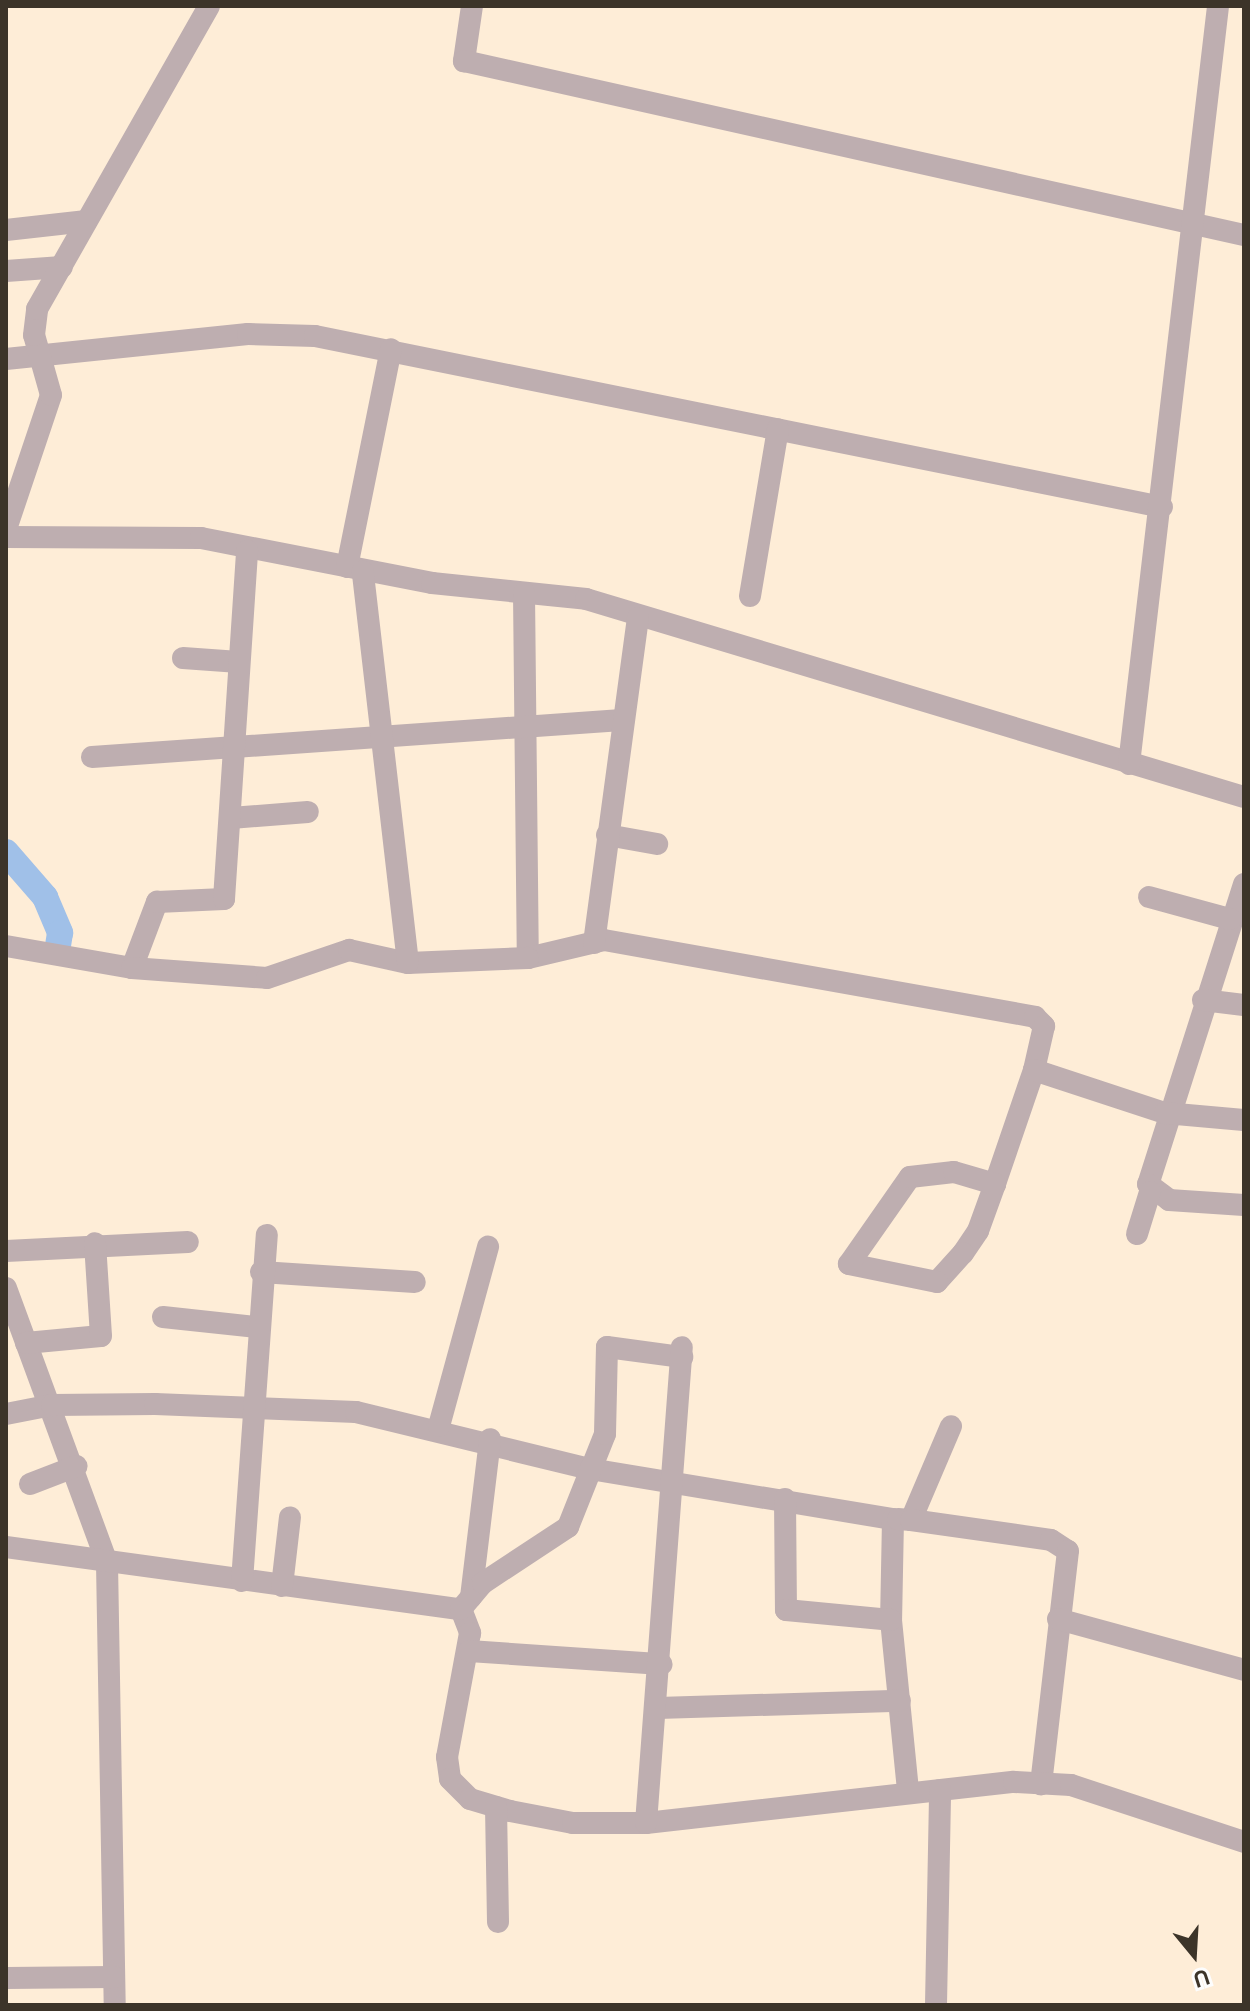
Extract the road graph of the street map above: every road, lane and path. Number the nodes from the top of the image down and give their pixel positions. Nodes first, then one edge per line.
1 (209, 6) edge
2 (472, 6) edge
3 (1218, 6) edge
4 (86, 221) junction
5 (1194, 223) junction
6 (6, 230) edge
7 (1244, 235) edge
8 (62, 267) junction
9 (6, 271) edge
10 (391, 349) junction
11 (39, 353) junction
12 (6, 359) edge
13 (778, 429) junction
14 (1162, 507) junction
15 (6, 529) edge
16 (6, 537) edge
17 (247, 551) junction
18 (355, 570) junction
19 (524, 593) junction
20 (750, 596) dead end
21 (638, 618) junction
22 (183, 658) dead end
23 (239, 662) junction
24 (622, 720) junction
25 (522, 727) junction
26 (381, 735) junction
27 (236, 748) junction
28 (92, 757) dead end
29 (1129, 764) junction
30 (1244, 797) edge
31 (308, 812) dead end
32 (231, 818) junction
33 (607, 835) junction
34 (657, 844) dead end
35 (1244, 884) edge
36 (1149, 897) dead end
37 (1236, 913) edge
38 (594, 943) junction
39 (6, 946) edge
40 (528, 958) junction
41 (408, 963) junction
42 (132, 968) junction
43 (1203, 1000) junction
44 (1244, 1005) edge
45 (1034, 1070) junction
46 (1165, 1113) junction
47 (1244, 1120) edge
48 (995, 1184) junction
49 (1150, 1192) junction
50 (1244, 1205) edge
51 (1137, 1234) dead end
52 (267, 1235) dead end
53 (188, 1242) dead end
54 (95, 1243) junction
55 (488, 1247) dead end
56 (6, 1251) edge
57 (261, 1272) junction
58 (415, 1282) dead end
59 (7, 1295) edge
60 (163, 1317) dead end
61 (257, 1327) junction
62 (26, 1343) junction
63 (52, 1405) junction
64 (251, 1411) junction
65 (6, 1414) edge
66 (439, 1426) junction
67 (951, 1426) dead end
68 (490, 1439) junction
69 (77, 1466) junction
70 (590, 1469) junction
71 (30, 1484) dead end
72 (678, 1485) junction
73 (785, 1499) junction
74 (290, 1517) dead end
75 (902, 1519) junction
76 (6, 1547) edge
77 (107, 1563) junction
78 (242, 1581) junction
79 (282, 1586) junction
80 (466, 1603) junction
81 (1058, 1619) junction
82 (891, 1620) junction
83 (469, 1651) junction
84 (662, 1664) junction
85 (1244, 1670) edge
86 (900, 1701) junction
87 (658, 1708) junction
88 (1041, 1784) junction
89 (908, 1789) junction
90 (940, 1790) junction
91 (496, 1807) junction
92 (646, 1823) junction
93 (1244, 1842) edge
94 (498, 1922) dead end
95 (114, 1977) junction
96 (6, 1978) edge
97 (115, 2005) edge
98 (936, 2005) edge

1 - 4 street
2 - 5 street
3 - 5 street
4 - 6 street
4 - 8 street
5 - 7 street
5 - 14 street
8 - 9 street
8 - 11 street
10 - 11 street
10 - 13 street
10 - 18 street
11 - 12 street
11 - 15 street
13 - 14 street
13 - 20 street
14 - 29 street
16 - 17 street
17 - 18 street
17 - 23 street
18 - 19 street
18 - 26 street
19 - 21 street
19 - 25 street
21 - 24 street
21 - 29 street
22 - 23 street
23 - 27 street
24 - 25 street
24 - 33 street
25 - 26 street
25 - 40 street
26 - 27 street
26 - 41 street
27 - 28 street
27 - 32 street
29 - 30 street
31 - 32 street
32 - 42 street
33 - 34 street
33 - 38 street
35 - 37 street
36 - 37 street
37 - 43 street
38 - 40 street
38 - 45 street
39 - 42 street
40 - 41 street
41 - 42 street
43 - 44 street
43 - 46 street
45 - 46 street
45 - 48 street
46 - 47 street
46 - 49 street
48 - 48 street
49 - 50 street
49 - 51 street
52 - 57 street
53 - 54 street
54 - 56 street
54 - 62 street
55 - 66 street
57 - 58 street
57 - 61 street
59 - 62 street
60 - 61 street
61 - 64 street
62 - 63 street
63 - 64 street
63 - 65 street
63 - 69 street
64 - 66 street
64 - 78 street
66 - 68 street
67 - 75 street
68 - 70 street
68 - 80 street
69 - 71 street
69 - 77 street
70 - 72 street
70 - 72 street
70 - 80 street
72 - 73 street
72 - 84 street
73 - 75 street
73 - 82 street
74 - 79 street
75 - 81 street
75 - 82 street
76 - 77 street
77 - 78 street
77 - 95 street
78 - 79 street
79 - 80 street
80 - 83 street
81 - 85 street
81 - 88 street
82 - 86 street
83 - 84 street
83 - 91 street
84 - 87 street
86 - 87 street
86 - 89 street
87 - 92 street
88 - 90 street
88 - 93 street
89 - 90 street
89 - 92 street
90 - 98 street
91 - 92 street
91 - 94 street
95 - 96 street
95 - 97 street

